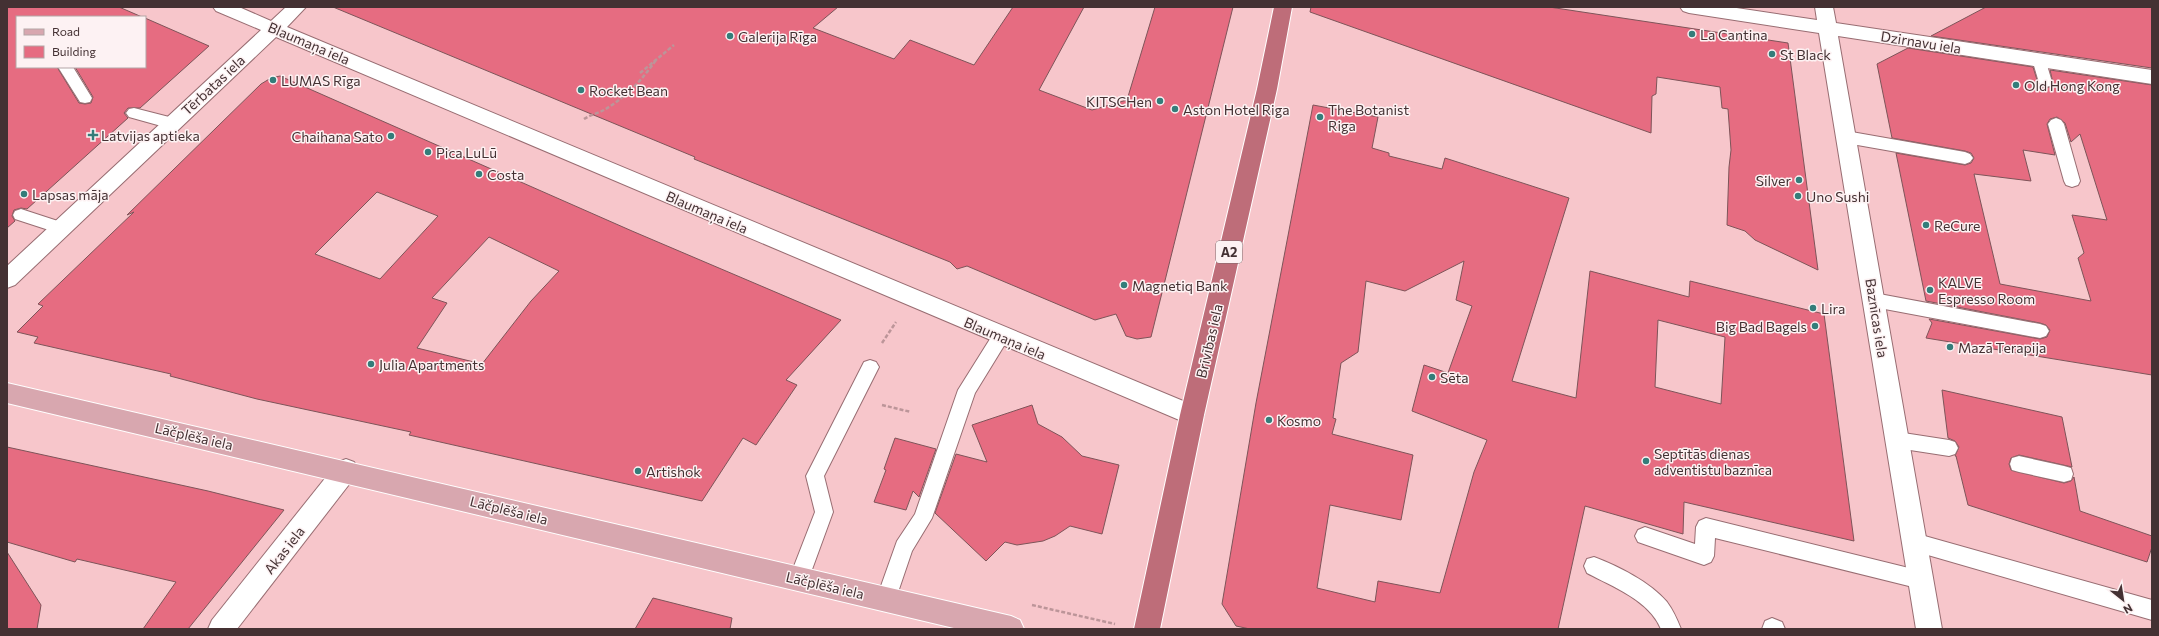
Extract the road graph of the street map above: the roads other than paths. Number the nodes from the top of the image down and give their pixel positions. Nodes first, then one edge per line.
1 (222, 7) edge
2 (297, 7) edge
3 (1283, 7) edge
4 (1689, 7) edge
5 (1824, 7) edge
6 (1827, 27) junction
7 (273, 29) junction
8 (2039, 60) junction
9 (66, 68) edge
10 (2152, 77) edge
11 (2045, 82) dead end
12 (85, 98) dead end
13 (134, 113) dead end
14 (172, 123) junction
15 (2056, 124) dead end
16 (1846, 137) junction
17 (1965, 158) dead end
18 (2072, 181) dead end
19 (21, 215) dead end
20 (61, 228) junction
21 (7, 279) edge
22 (1874, 300) junction
23 (2040, 331) dead end
24 (1001, 336) junction
25 (870, 367) dead end
26 (7, 393) edge
27 (1192, 415) junction
28 (1897, 440) junction
29 (1949, 448) dead end
30 (2019, 464) dead end
31 (346, 470) junction
32 (2064, 474) dead end
33 (1645, 536) dead end
34 (1914, 542) junction
35 (1594, 566) dead end
36 (799, 579) junction
37 (1921, 580) junction
38 (886, 600) junction
39 (2152, 610) edge
40 (221, 629) edge
41 (1011, 629) edge
42 (1147, 629) edge
43 (1671, 629) edge
44 (1929, 629) edge

1 - 7 street, Blaumaņa iela
2 - 7 street, Tērbatas iela
3 - 27 highway, Brīvības iela / A2
4 - 6 street, Dzirnavu iela
5 - 6 street, Baznīcas iela
6 - 8 street, Dzirnavu iela
6 - 16 street, Baznīcas iela
7 - 14 street, Tērbatas iela
7 - 24 street, Blaumaņa iela
8 - 10 street, Dzirnavu iela
8 - 11 lane
9 - 12 lane
13 - 14 lane
14 - 20 street, Tērbatas iela
15 - 18 lane
16 - 17 lane
16 - 22 street, Baznīcas iela
19 - 20 lane
20 - 21 street, Tērbatas iela
22 - 23 lane
22 - 28 street, Baznīcas iela
24 - 27 street, Blaumaņa iela
24 - 38 lane
25 - 36 lane
26 - 31 main road, Lāčplēša iela
27 - 42 highway, Brīvības iela / A2
28 - 29 lane
28 - 34 street, Baznīcas iela
30 - 32 lane
31 - 36 main road, Lāčplēša iela
31 - 40 street, Akas iela
33 - 37 lane
34 - 37 street, Baznīcas iela
34 - 39 lane
35 - 43 lane
36 - 38 main road, Lāčplēša iela
37 - 44 street, Baznīcas iela
38 - 41 main road, Lāčplēša iela

